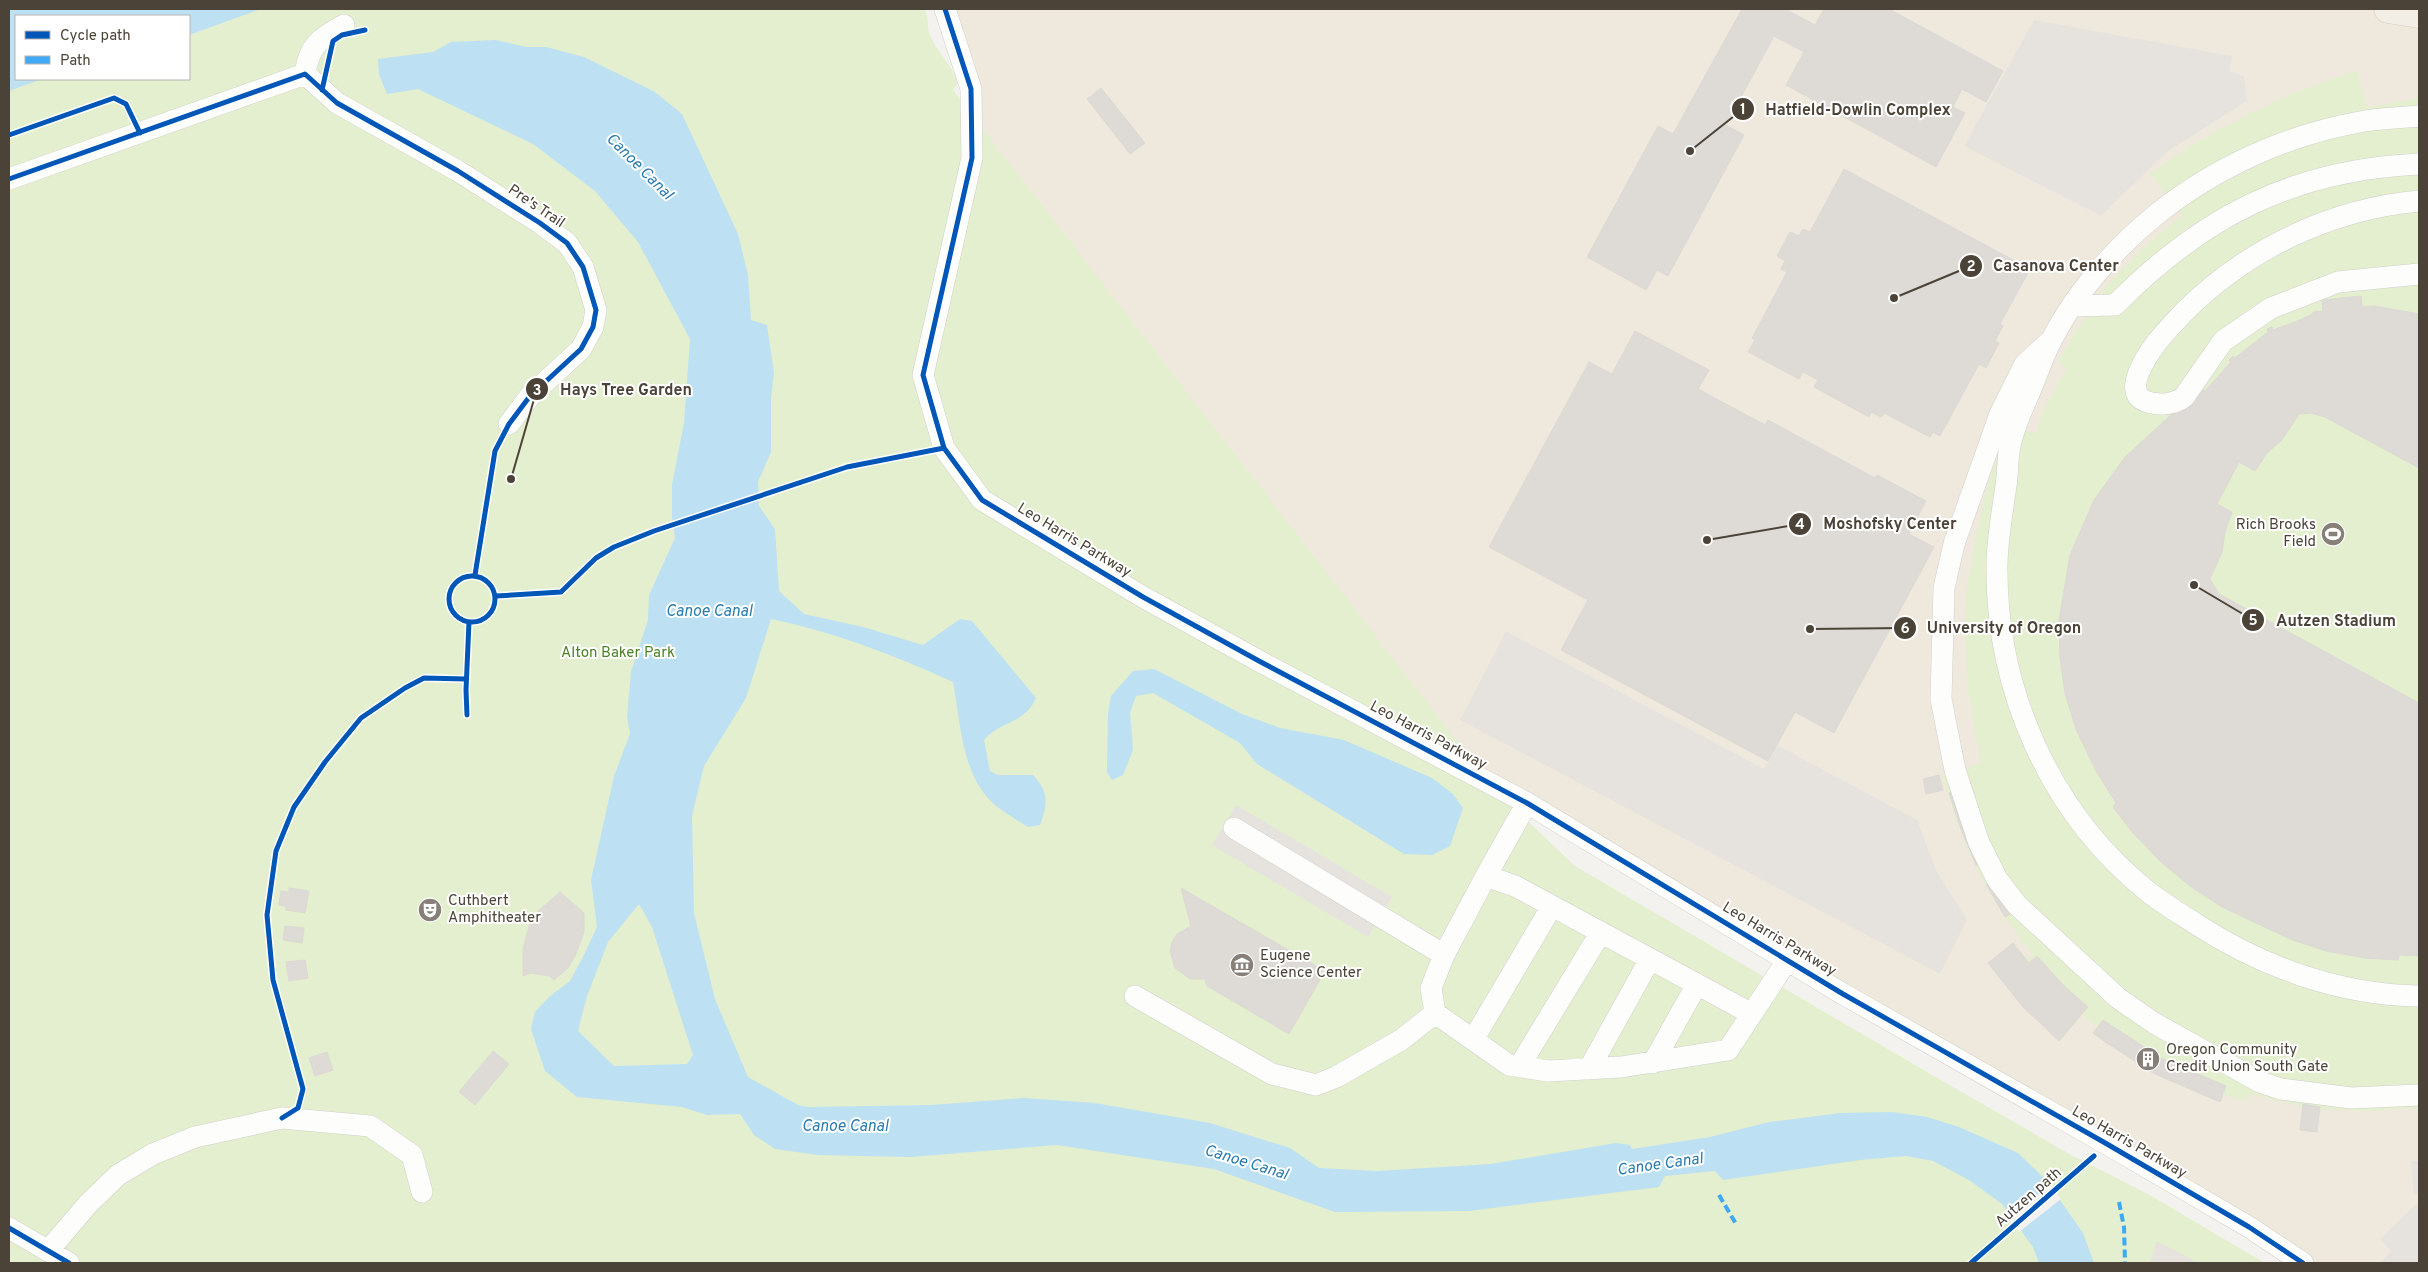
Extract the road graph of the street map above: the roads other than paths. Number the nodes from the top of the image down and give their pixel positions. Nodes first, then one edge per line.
1 (945, 9) edge
2 (2388, 9) edge
3 (2419, 14) edge
4 (344, 25) dead end
5 (305, 74) junction
6 (2419, 116) edge
7 (2419, 164) edge
8 (9, 179) edge
9 (2419, 201) edge
10 (2419, 274) edge
11 (2073, 306) junction
12 (2052, 340) junction
13 (508, 424) dead end
14 (1528, 803) junction
15 (1234, 828) dead end
16 (1486, 876) junction
17 (1552, 906) junction
18 (1600, 932) junction
19 (1444, 955) junction
20 (1650, 958) junction
21 (1788, 959) junction
22 (1697, 984) junction
23 (1135, 996) dead end
24 (2419, 996) edge
25 (1435, 1013) junction
26 (1752, 1014) junction
27 (1473, 1040) junction
28 (1654, 1063) junction
29 (1519, 1067) junction
30 (1589, 1069) junction
31 (2419, 1095) edge
32 (422, 1192) dead end
33 (9, 1228) edge
34 (48, 1251) junction
35 (69, 1263) edge
36 (2303, 1263) edge

1 - 14 street, Leo Harris Parkway
2 - 3 main road
4 - 5 street
5 - 8 street
5 - 13 street, Pre's Trail
6 - 11 street
7 - 11 street
9 - 10 street
11 - 12 street
12 - 24 street
12 - 31 street
14 - 16 street
14 - 21 street, Leo Harris Parkway
15 - 19 street
16 - 17 street
16 - 19 street
17 - 18 street
17 - 27 street
18 - 20 street
18 - 29 street
19 - 25 street
20 - 22 street
20 - 30 street
21 - 26 street
21 - 36 street, Leo Harris Parkway
22 - 26 street
22 - 28 street
23 - 25 street
25 - 27 street
26 - 28 street
27 - 29 street
28 - 30 street
29 - 30 street
32 - 34 street
33 - 34 street
34 - 35 street

